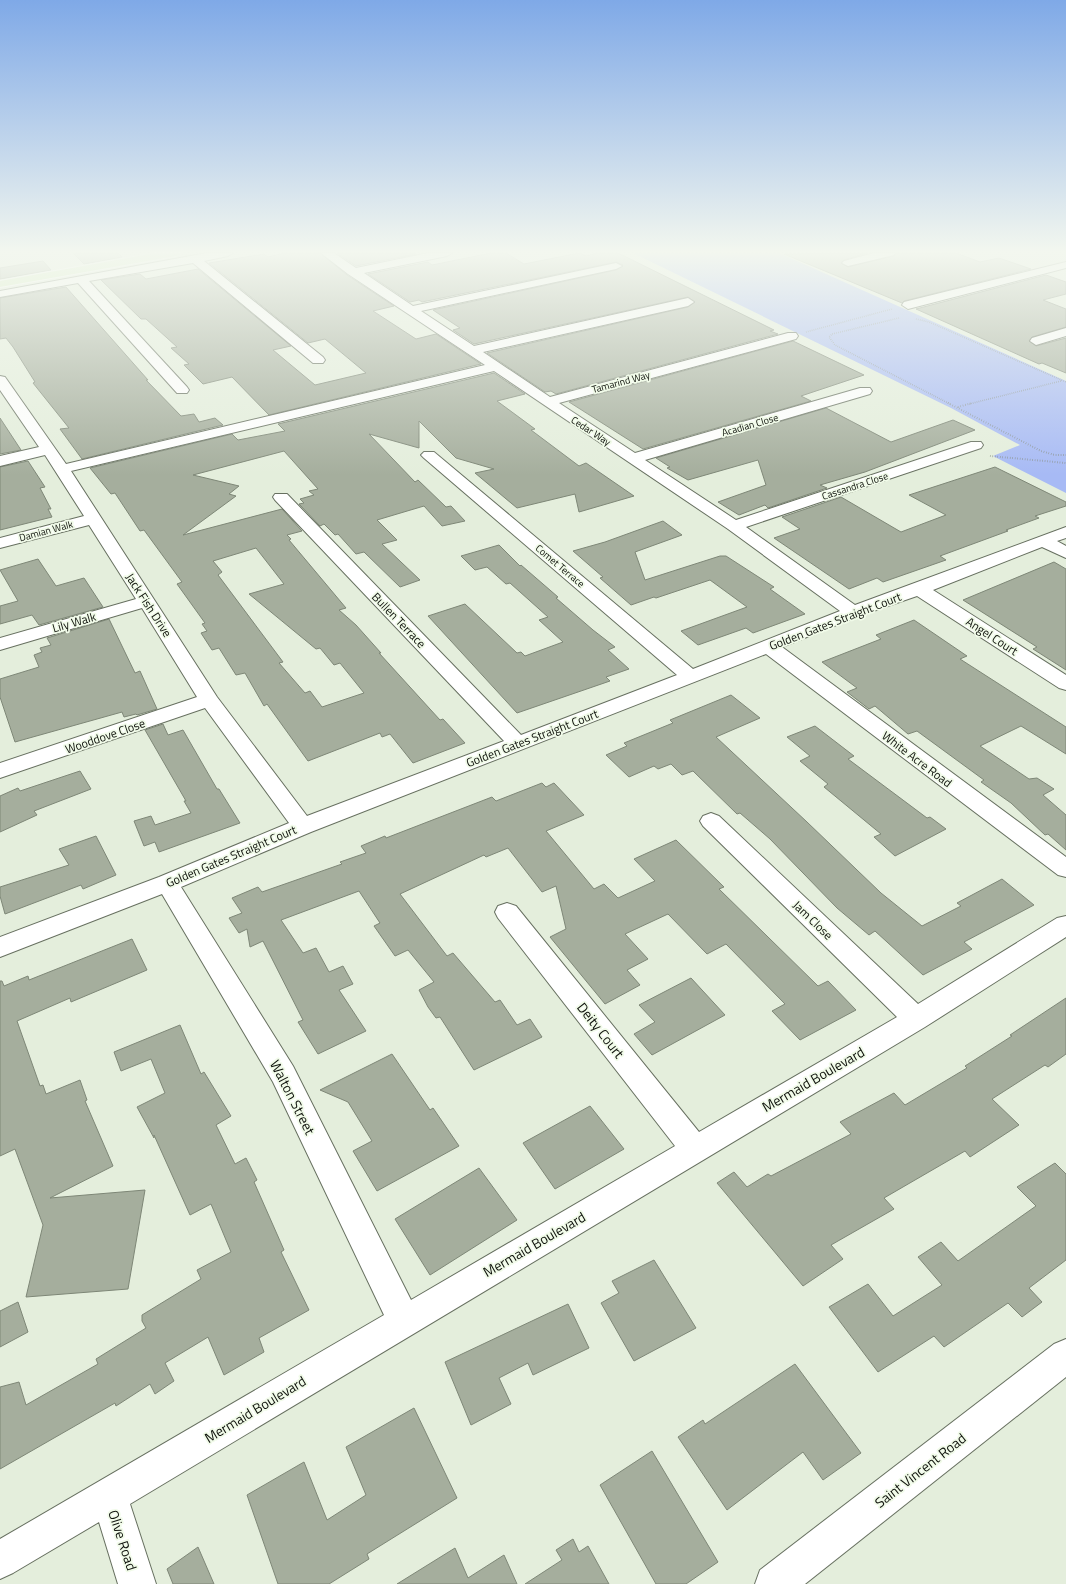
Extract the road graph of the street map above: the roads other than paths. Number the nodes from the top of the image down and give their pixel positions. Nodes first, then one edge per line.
1 (124, 327) edge
2 (278, 327) edge
3 (435, 327) edge
4 (577, 327) edge
5 (1066, 332) edge
6 (792, 336) road end
7 (1036, 341) dead end
8 (470, 351) junction
9 (318, 360) dead end
10 (495, 367) junction
11 (182, 390) dead end
12 (3, 391) edge
13 (865, 391) dead end
14 (547, 402) junction
15 (976, 445) dead end
16 (47, 450) junction
17 (429, 456) dead end
18 (634, 458) junction
19 (0, 461) edge
20 (62, 469) junction
21 (281, 497) dead end
22 (93, 519) junction
23 (734, 526) junction
24 (1066, 532) edge
25 (1043, 541) junction
26 (0, 543) edge
27 (1066, 553) edge
28 (919, 589) junction
29 (147, 601) junction
30 (853, 612) junction
31 (0, 644) edge
32 (769, 647) junction
33 (691, 677) junction
34 (1066, 684) edge
35 (209, 700) junction
36 (517, 743) junction
37 (0, 771) edge
38 (711, 821) dead end
39 (303, 826) junction
40 (1066, 869) edge
41 (167, 883) junction
42 (507, 912) dead end
43 (1066, 926) edge
44 (0, 947) edge
45 (916, 1019) junction
46 (695, 1149) junction
47 (404, 1320) junction
48 (1066, 1356) edge
49 (109, 1496) junction
50 (0, 1560) edge
51 (137, 1584) edge
52 (774, 1584) edge

1 - 11 street
2 - 9 street
3 - 8 street, Cedar Way
4 - 8 street
5 - 7 street
6 - 14 street, Tamarind Way
8 - 10 street, Cedar Way
10 - 14 street, Cedar Way
10 - 20 street
12 - 16 street, Jack Fish Drive
13 - 18 street, Acadian Close
14 - 18 street, Cedar Way
15 - 23 street, Cassandra Close
16 - 19 street
16 - 20 street, Jack Fish Drive
17 - 33 street, Comet Terrace
18 - 23 street, Cedar Way
20 - 22 street, Jack Fish Drive
21 - 36 street, Bullen Terrace
22 - 26 street, Damian Walk
22 - 29 street, Jack Fish Drive
23 - 30 street, Cedar Way
24 - 25 street, Golden Gates Straight Court
25 - 27 street
25 - 28 street, Golden Gates Straight Court
28 - 30 street, Golden Gates Straight Court
28 - 34 street, Angel Court
29 - 31 street, Lily Walk
29 - 35 street, Jack Fish Drive
30 - 32 street, Golden Gates Straight Court
32 - 33 street, Golden Gates Straight Court
32 - 40 street, White Acre Road
33 - 36 street, Golden Gates Straight Court
35 - 37 street, Wooddove Close
35 - 39 street, Jack Fish Drive
36 - 39 street, Golden Gates Straight Court
38 - 45 street, Jam Close
39 - 41 street, Golden Gates Straight Court
41 - 44 street, Golden Gates Straight Court
41 - 47 street, Walton Street
42 - 46 street, Deity Court
43 - 45 street, Mermaid Boulevard
45 - 46 street, Mermaid Boulevard
46 - 47 street, Mermaid Boulevard
47 - 49 street, Mermaid Boulevard
48 - 52 street, Saint Vincent Road
49 - 50 street, Mermaid Boulevard
49 - 51 street, Olive Road

